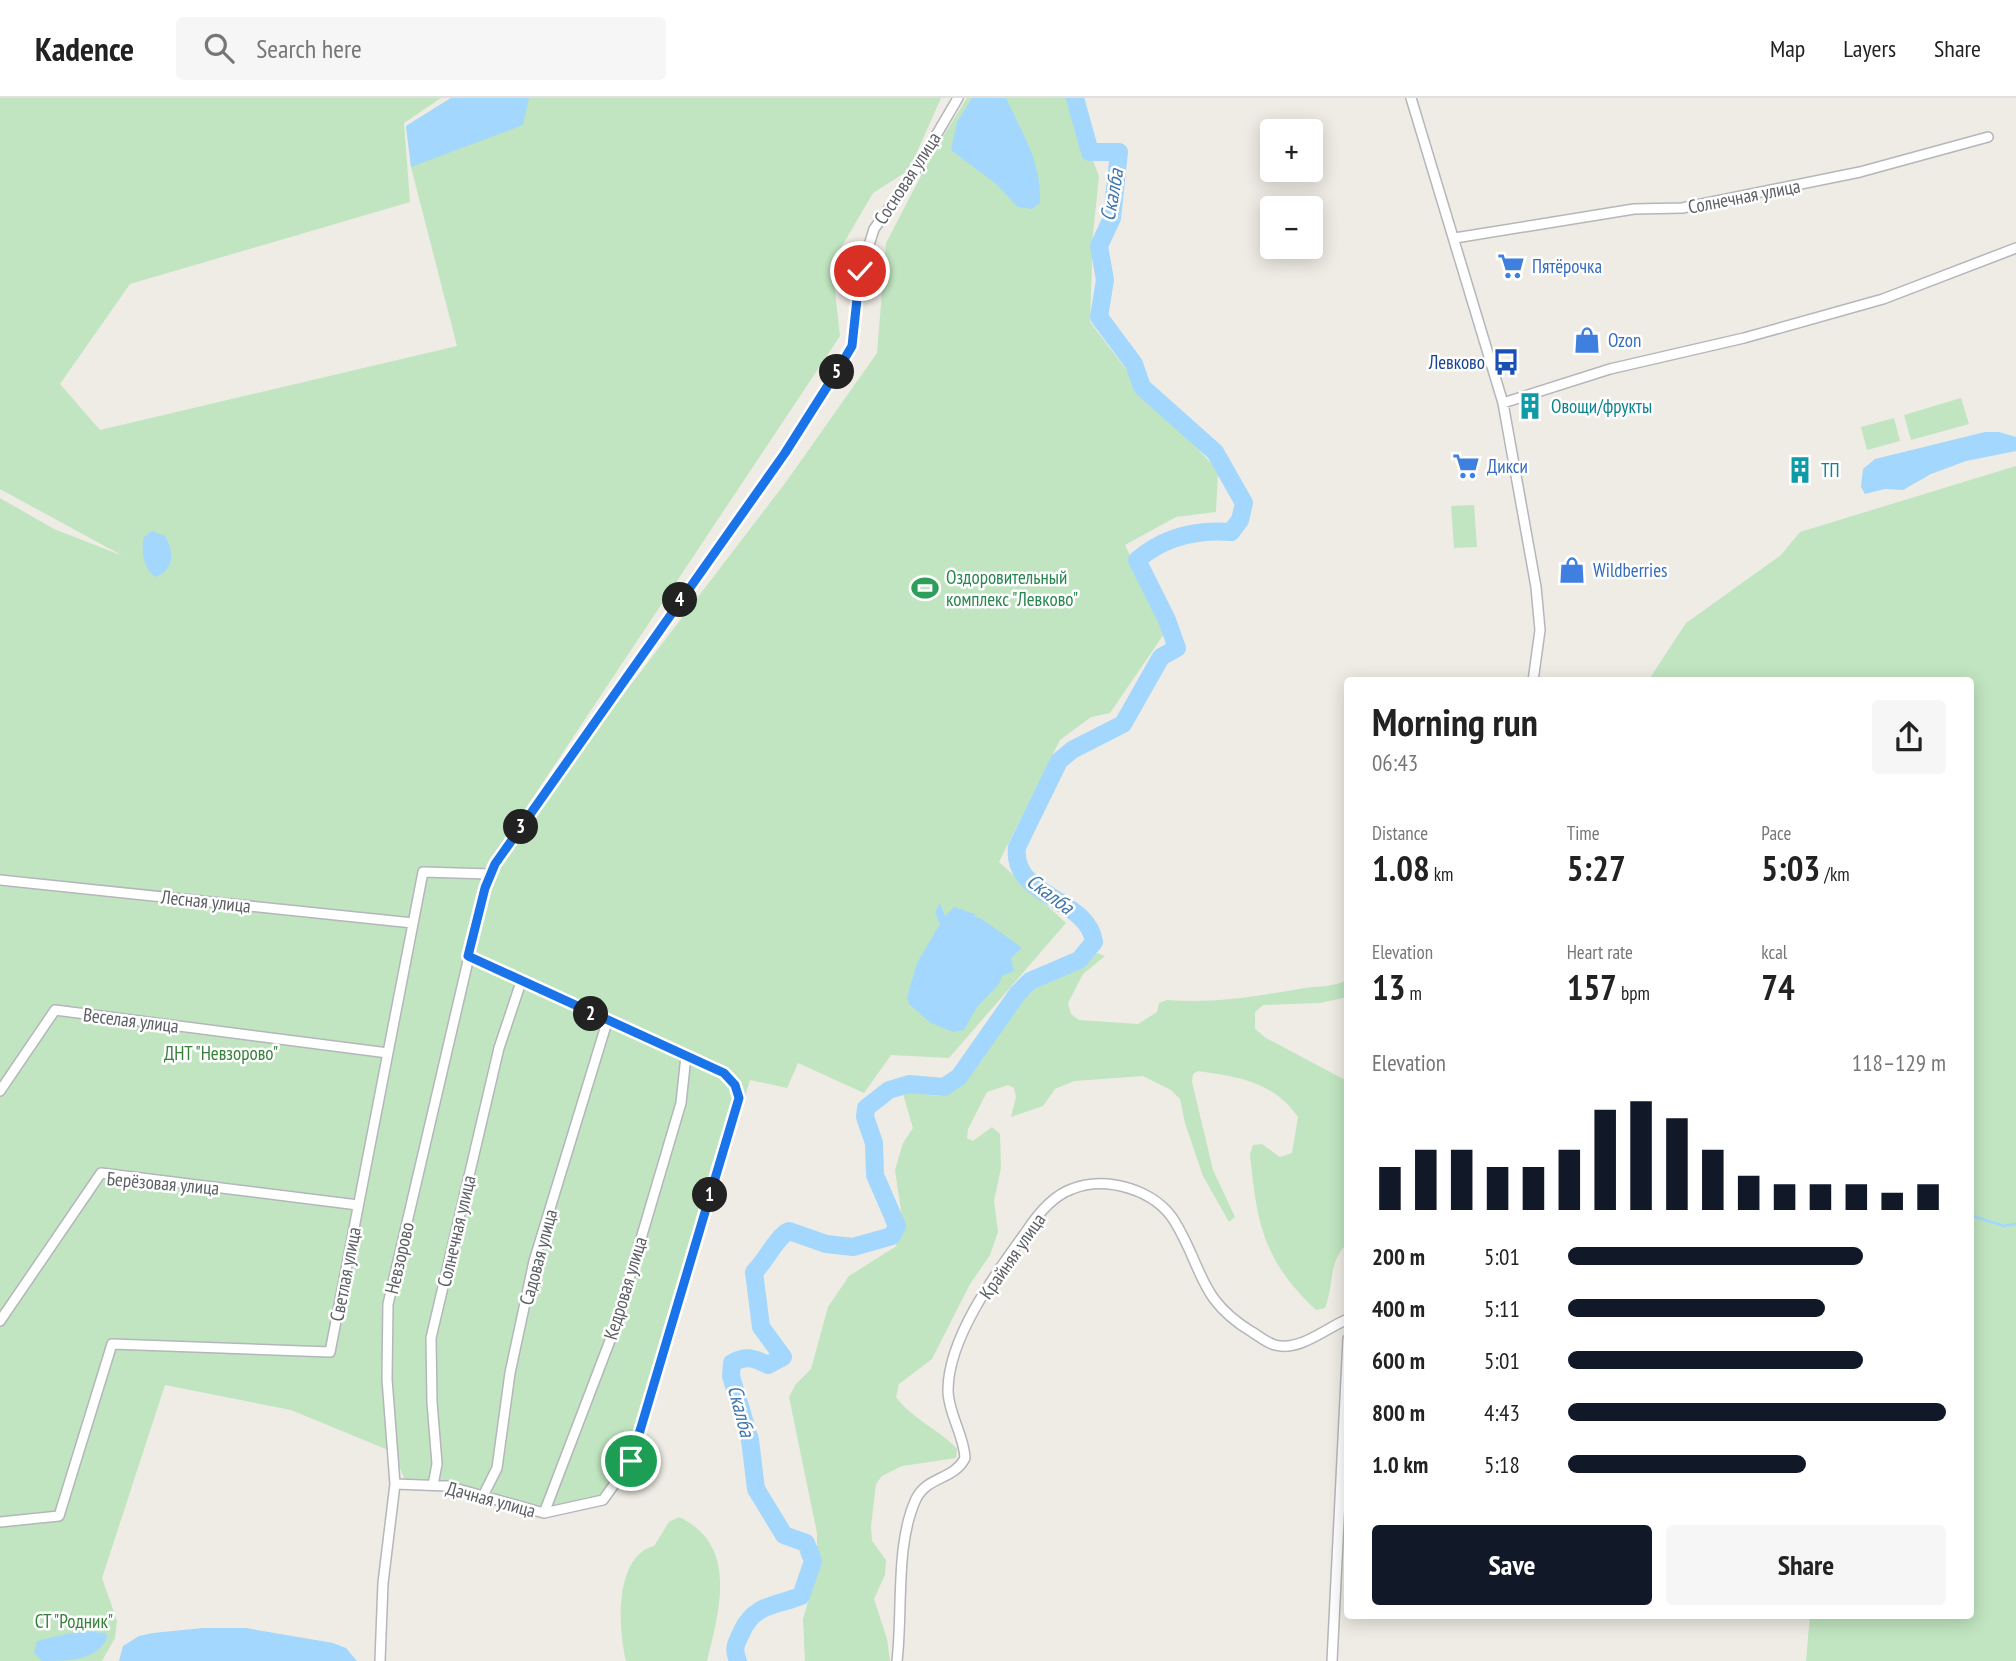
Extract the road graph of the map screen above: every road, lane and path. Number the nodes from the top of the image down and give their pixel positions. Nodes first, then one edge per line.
1 (958, 98) edge
2 (1411, 98) edge
3 (1988, 137) dead end
4 (1455, 238) junction
5 (2016, 248) edge
6 (1503, 403) junction
7 (1534, 677) edge
8 (495, 864) joint
9 (490, 874) junction
10 (0, 880) edge
11 (413, 923) junction
12 (468, 956) junction
13 (521, 982) junction
14 (607, 1022) junction
15 (388, 1054) junction
16 (686, 1056) junction
17 (0, 1091) edge
18 (358, 1205) junction
19 (0, 1321) edge
20 (1344, 1321) edge
21 (1344, 1420) edge
22 (395, 1484) junction
23 (433, 1485) junction
24 (483, 1496) junction
25 (544, 1513) junction
26 (0, 1522) edge
27 (380, 1661) edge
28 (897, 1661) edge
29 (1332, 1661) edge

1 - 8 street, Сосновая улица
2 - 4 street
3 - 4 street, Солнечная улица
4 - 6 street
5 - 6 street
6 - 7 street
8 - 9 street, Невзорово
9 - 11 street, Светлая улица
9 - 12 street, Невзорово
10 - 11 street, Лесная улица
11 - 15 street, Светлая улица
12 - 13 street, Дачная улица
12 - 22 street, Невзорово
13 - 14 street, Дачная улица
13 - 23 street, Солнечная улица
14 - 16 street, Дачная улица
14 - 24 street, Садовая улица
15 - 17 street, Веселая улица
15 - 18 street, Светлая улица
16 - 25 street, Кедровая улица
16 - 25 street, Дачная улица
18 - 19 street, Берёзовая улица
18 - 26 street, Светлая улица
20 - 28 street, Крайняя улица
21 - 29 street
22 - 23 street, Дачная улица
22 - 27 street, Невзорово
23 - 24 street, Дачная улица
24 - 25 street, Дачная улица

